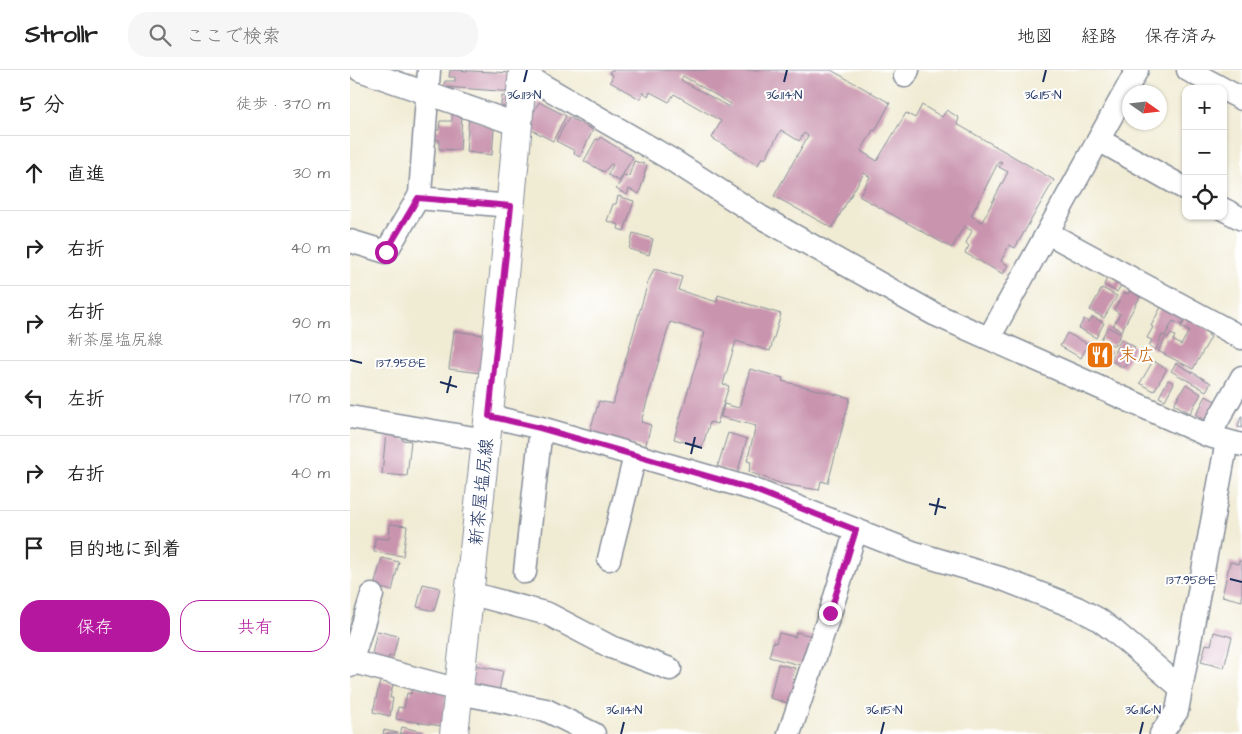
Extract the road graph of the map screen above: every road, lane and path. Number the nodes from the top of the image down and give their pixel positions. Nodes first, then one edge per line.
1 (360, 70) edge
2 (429, 70) edge
3 (1137, 70) edge
4 (1188, 70) edge
5 (523, 72) edge
6 (1216, 85) edge
7 (1227, 91) edge
8 (426, 93) junction
9 (1242, 99) edge
10 (519, 125) junction
11 (1099, 140) junction
12 (1182, 187) edge
13 (418, 198) junction
14 (511, 206) junction
15 (1227, 211) edge
16 (1242, 219) edge
17 (1048, 233) junction
18 (350, 241) edge
19 (989, 338) junction
20 (1242, 338) edge
21 (1242, 377) edge
22 (350, 419) edge
23 (488, 428) junction
24 (540, 428) junction
25 (1226, 441) edge
26 (635, 456) junction
27 (856, 530) junction
28 (609, 559) dead end
29 (525, 572) dead end
30 (469, 593) junction
31 (372, 595) dead end
32 (350, 662) edge
33 (670, 669) dead end
34 (1181, 688) junction
35 (459, 690) junction
36 (454, 734) edge
37 (594, 734) edge
38 (789, 734) edge
39 (1161, 734) edge

1 - 8 street
2 - 8 street
3 - 11 street
4 - 6 street
5 - 10 main road, 新茶屋塩尻線
5 - 19 street
7 - 9 street
8 - 10 street
8 - 13 street
10 - 14 main road, 新茶屋塩尻線
11 - 12 street
11 - 17 street
13 - 14 street
13 - 18 street
14 - 23 main road, 新茶屋塩尻線
15 - 16 street
17 - 19 street
17 - 20 street
19 - 25 street
21 - 25 street
22 - 23 street
23 - 24 street
23 - 30 main road, 新茶屋塩尻線
24 - 26 street
24 - 29 street
25 - 34 street
26 - 27 street
26 - 28 street
27 - 34 street
27 - 38 street
30 - 33 street
30 - 35 main road, 新茶屋塩尻線
31 - 32 street
32 - 35 street
34 - 39 street
35 - 36 main road, 新茶屋塩尻線
35 - 37 street

